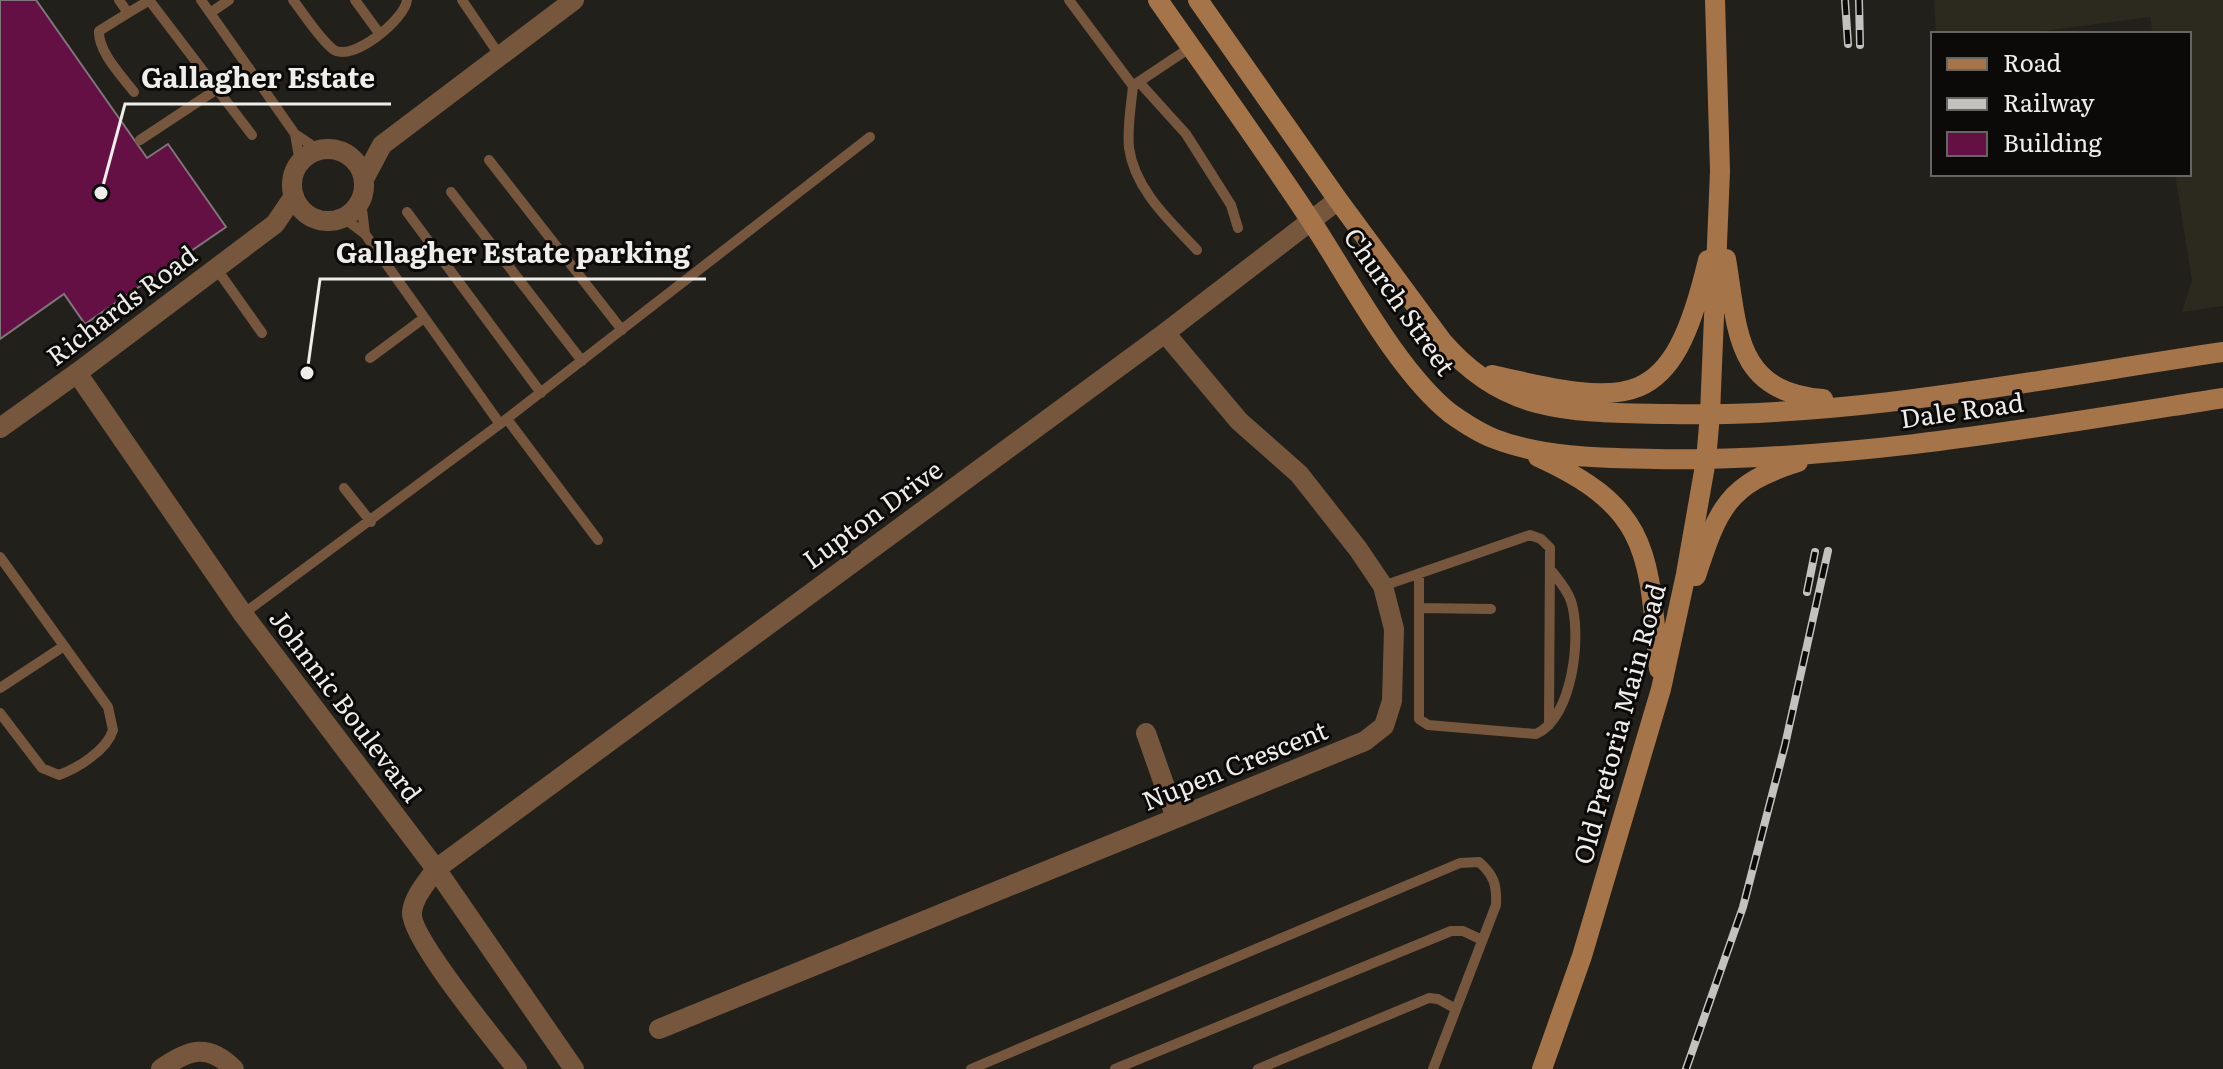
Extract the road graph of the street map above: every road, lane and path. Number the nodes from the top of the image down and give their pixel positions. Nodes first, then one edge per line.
1 (119, 0) edge
2 (149, 0) edge
3 (201, 0) edge
4 (229, 0) edge
5 (293, 0) edge
6 (355, 0) edge
7 (407, 0) edge
8 (462, 0) edge
9 (574, 0) edge
10 (1069, 0) edge
11 (1158, 0) edge
12 (1198, 0) edge
13 (1715, 0) edge
14 (128, 13) junction
15 (210, 13) junction
16 (379, 33) junction
17 (1191, 47) junction
18 (500, 56) junction
19 (249, 68) junction
20 (1136, 84) junction
21 (218, 89) junction
22 (134, 92) dead end
23 (295, 134) junction
24 (252, 135) dead end
25 (870, 137) dead end
26 (140, 140) dead end
27 (382, 145) junction
28 (320, 151) junction
29 (343, 153) junction
30 (489, 160) dead end
31 (300, 163) junction
32 (364, 179) junction
33 (451, 192) dead end
34 (294, 196) junction
35 (1338, 200) junction
36 (361, 201) junction
37 (407, 212) dead end
38 (308, 215) junction
39 (1719, 216) junction
40 (344, 218) junction
41 (1311, 221) junction
42 (275, 224) junction
43 (1238, 228) dead end
44 (365, 234) junction
45 (1197, 250) dead end
46 (216, 268) junction
47 (424, 318) junction
48 (622, 330) junction
49 (262, 333) dead end
50 (1165, 333) junction
51 (2223, 352) edge
52 (370, 358) dead end
53 (582, 361) junction
54 (1472, 371) junction
55 (77, 373) junction
56 (541, 393) junction
57 (2223, 398) edge
58 (1902, 400) junction
59 (1710, 414) junction
60 (504, 422) junction
61 (0, 428) edge
62 (1509, 444) junction
63 (1825, 454) junction
64 (1706, 460) junction
65 (344, 488) dead end
66 (371, 522) junction
67 (598, 540) dead end
68 (0, 557) edge
69 (1550, 569) junction
70 (1419, 574) junction
71 (1383, 586) junction
72 (1419, 608) junction
73 (1491, 609) dead end
74 (243, 614) junction
75 (64, 646) junction
76 (1663, 680) junction
77 (0, 688) edge
78 (0, 713) edge
79 (1549, 725) junction
80 (1146, 733) dead end
81 (1176, 818) junction
82 (436, 869) junction
83 (1482, 940) junction
84 (1456, 1009) junction
85 (659, 1029) dead end
86 (161, 1069) edge
87 (234, 1069) edge
88 (517, 1069) edge
89 (574, 1069) edge
90 (971, 1069) edge
91 (1115, 1069) edge
92 (1258, 1069) edge
93 (1433, 1069) edge
94 (1542, 1069) edge

1 - 14 lane
2 - 14 lane
2 - 21 lane
3 - 15 lane
4 - 15 lane
5 - 16 lane
6 - 16 lane
7 - 16 lane
8 - 18 lane
9 - 18 street
10 - 20 lane
11 - 17 main road, Church Street
12 - 35 main road, Church Street
13 - 39 main road, Old Pretoria Main Road
14 - 22 lane
15 - 19 lane
17 - 20 lane
17 - 41 main road, Church Street
18 - 27 street
19 - 21 lane
19 - 23 lane
20 - 43 lane
20 - 45 lane
21 - 24 lane
21 - 26 lane
23 - 28 lane
23 - 31 lane
25 - 48 lane
27 - 29 street
27 - 32 street
28 - 29 street
28 - 31 street
29 - 32 street
30 - 48 lane
31 - 34 street
32 - 36 street
33 - 53 lane
34 - 38 street
34 - 42 street, Richards Road
35 - 41 street, Lupton Drive
35 - 54 main road, Church Street
36 - 40 street
36 - 44 lane
37 - 56 lane
38 - 40 street
38 - 42 street, Richards Road
39 - 54 main road
39 - 58 main road
39 - 59 main road, Old Pretoria Main Road
40 - 44 lane
41 - 50 street, Lupton Drive
41 - 62 main road, Church Street
42 - 46 street, Richards Road
44 - 47 lane
46 - 49 lane
46 - 55 street, Richards Road
47 - 52 lane
47 - 60 lane
48 - 53 lane
50 - 71 street, Nupen Crescent
50 - 82 street, Lupton Drive
51 - 58 main road, Dale Road
53 - 56 lane
54 - 59 main road, Church Street
55 - 61 street, Richards Road
55 - 74 street, Johnnic Boulevard
56 - 60 lane
57 - 63 main road, Dale Road
58 - 59 main road, Dale Road
59 - 64 main road, Old Pretoria Main Road
60 - 66 lane
60 - 67 lane
62 - 64 main road, Church Street
62 - 76 main road
63 - 64 main road, Dale Road
63 - 76 main road
64 - 76 main road, Old Pretoria Main Road
65 - 66 lane
66 - 74 lane
68 - 75 lane
69 - 70 lane
69 - 79 lane
69 - 79 lane
70 - 71 lane
70 - 72 lane
71 - 81 street, Nupen Crescent
72 - 73 lane
72 - 79 lane
74 - 82 street, Johnnic Boulevard
75 - 77 lane
75 - 78 lane
76 - 94 main road, Old Pretoria Main Road
80 - 81 street
81 - 85 street, Nupen Crescent
82 - 88 street
82 - 89 street, Johnnic Boulevard
83 - 84 lane
83 - 90 lane
83 - 91 lane
84 - 92 lane
84 - 93 lane
86 - 87 street

